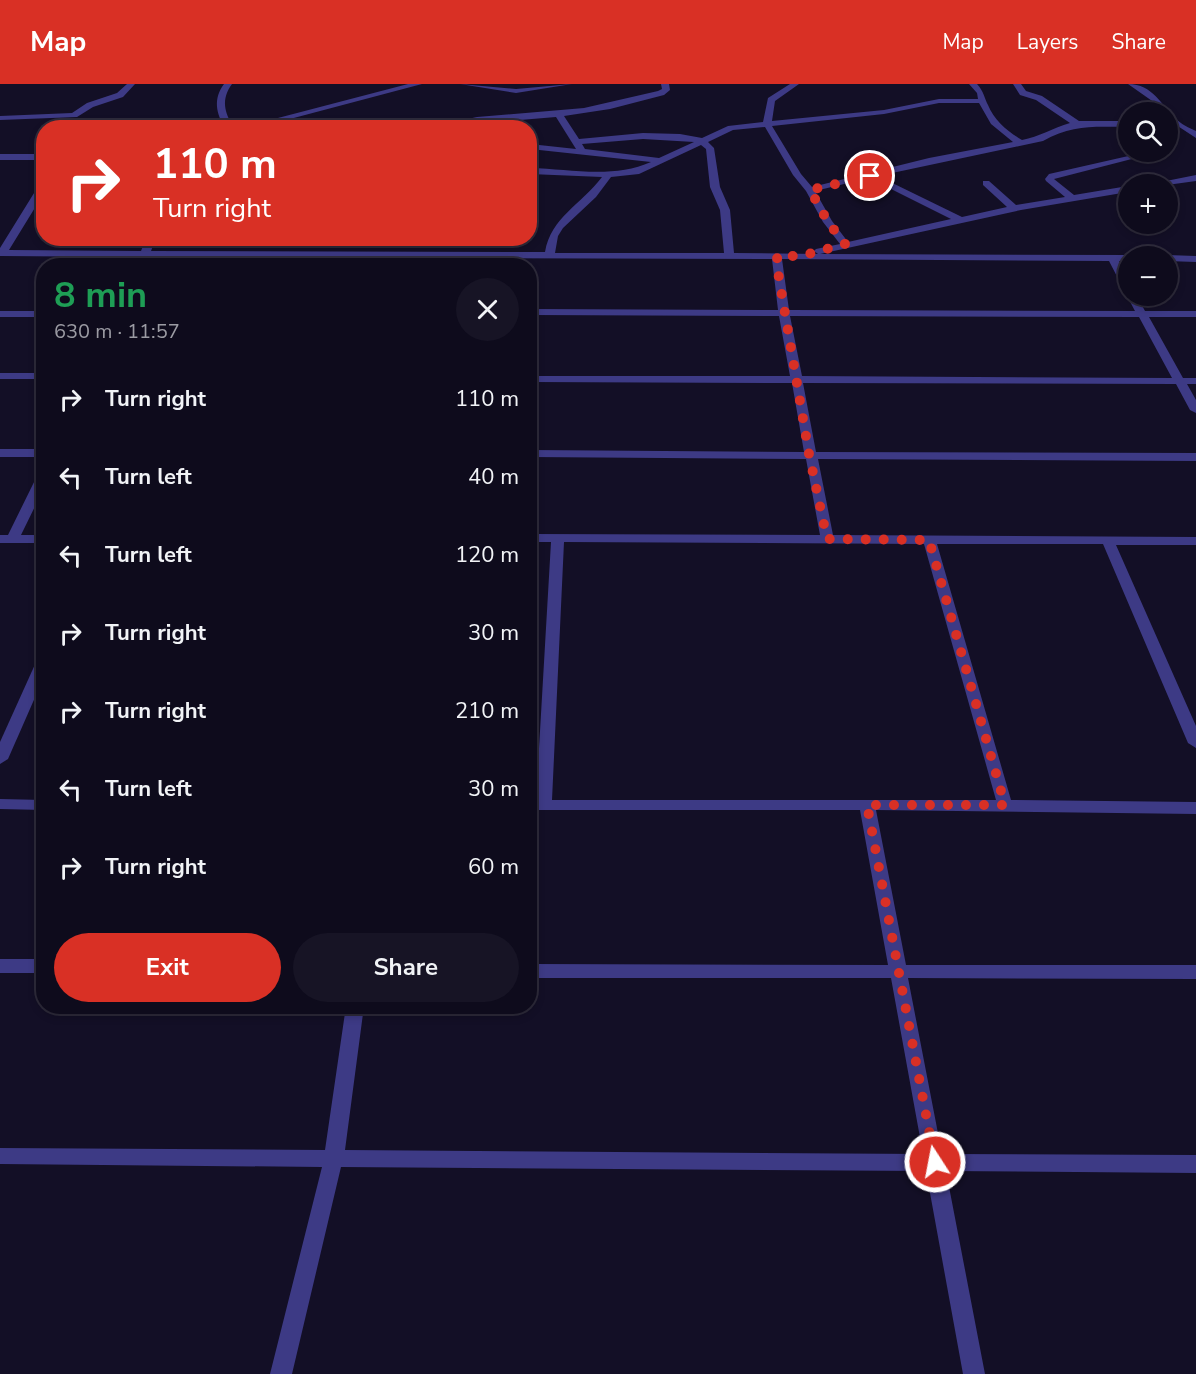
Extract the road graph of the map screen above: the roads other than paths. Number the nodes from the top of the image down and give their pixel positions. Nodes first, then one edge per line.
1 (131, 84) edge
2 (228, 84) edge
3 (418, 84) edge
4 (464, 84) edge
5 (568, 84) edge
6 (664, 84) edge
7 (795, 84) edge
8 (973, 84) edge
9 (1017, 84) edge
10 (1132, 84) edge
11 (516, 91) junction
12 (981, 101) junction
13 (1159, 102) edge
14 (559, 114) junction
15 (516, 115) junction
16 (488, 117) junction
17 (0, 118) edge
18 (225, 120) edge
19 (276, 120) edge
20 (463, 120) edge
21 (486, 120) edge
22 (767, 124) junction
23 (1077, 124) junction
24 (1118, 124) edge
25 (1178, 124) edge
26 (1196, 125) edge
27 (1178, 128) edge
28 (1182, 128) junction
29 (1196, 135) edge
30 (702, 141) junction
31 (576, 142) junction
32 (1021, 143) junction
33 (537, 148) edge
34 (584, 153) junction
35 (0, 157) edge
36 (36, 157) edge
37 (662, 161) junction
38 (1118, 161) edge
39 (537, 171) edge
40 (588, 172) junction
41 (608, 174) junction
42 (870, 176) junction
43 (1196, 178) edge
44 (1178, 181) edge
45 (986, 183) dead end
46 (810, 190) junction
47 (1118, 191) edge
48 (1072, 198) junction
49 (36, 205) edge
50 (1014, 208) junction
51 (960, 219) junction
52 (845, 244) junction
53 (148, 246) edge
54 (1, 253) edge
55 (456, 253) junction
56 (550, 254) junction
57 (145, 255) junction
58 (729, 256) junction
59 (777, 256) junction
60 (801, 256) junction
61 (144, 258) edge
62 (455, 258) edge
63 (1113, 258) junction
64 (1118, 258) edge
65 (1178, 258) edge
66 (1196, 259) edge
67 (1118, 268) edge
68 (1137, 306) edge
69 (537, 312) edge
70 (0, 314) edge
71 (36, 314) edge
72 (784, 314) junction
73 (1141, 314) junction
74 (1196, 314) edge
75 (0, 376) edge
76 (36, 376) edge
77 (537, 379) edge
78 (796, 381) junction
79 (1180, 381) junction
80 (1196, 381) edge
81 (1196, 410) edge
82 (0, 453) edge
83 (36, 453) edge
84 (537, 454) edge
85 (809, 454) junction
86 (1196, 457) edge
87 (36, 488) edge
88 (537, 538) edge
89 (558, 538) junction
90 (7, 539) edge
91 (36, 539) edge
92 (827, 539) junction
93 (929, 540) junction
94 (1108, 540) junction
95 (1196, 541) edge
96 (36, 678) edge
97 (1196, 743) edge
98 (0, 759) edge
99 (0, 804) edge
100 (36, 805) edge
101 (537, 805) edge
102 (867, 805) junction
103 (1005, 805) junction
104 (1196, 808) edge
105 (0, 966) edge
106 (36, 966) edge
107 (537, 971) edge
108 (898, 972) junction
109 (1196, 972) edge
110 (354, 1014) edge
111 (0, 1156) edge
112 (334, 1156) junction
113 (935, 1162) junction
114 (1196, 1164) edge
115 (281, 1374) edge
116 (975, 1374) edge

1 - 17 street
2 - 18 street
3 - 19 street
4 - 11 street
5 - 11 street
6 - 14 street
7 - 22 street
8 - 12 street
9 - 23 street
10 - 13 street
11 - 15 street
12 - 22 street
12 - 32 street
14 - 15 street
14 - 31 street
15 - 16 street
16 - 20 street
16 - 21 street
22 - 30 street
22 - 46 street
23 - 24 street
23 - 32 street
25 - 28 street
26 - 28 street
27 - 28 street
28 - 29 street
30 - 31 street
30 - 37 street
30 - 58 street
31 - 34 street
32 - 42 street
33 - 34 street
34 - 37 street
34 - 40 street
35 - 36 street
37 - 41 street
38 - 48 street
39 - 40 street
40 - 41 street
41 - 56 street
42 - 46 street
42 - 51 street
43 - 44 street
45 - 50 street
46 - 52 street
47 - 48 street
48 - 50 street
49 - 54 street
50 - 51 street
51 - 52 street
52 - 60 street
53 - 57 street
54 - 57 street
55 - 56 street
55 - 57 street
55 - 62 street
56 - 58 street
57 - 61 street
58 - 59 street
59 - 60 street
59 - 72 street
60 - 63 street
63 - 64 street
63 - 67 street
65 - 66 street
68 - 73 street
69 - 72 street
70 - 71 street
72 - 73 street
72 - 78 street
73 - 74 street
73 - 79 street
75 - 76 street
77 - 78 street
78 - 79 street
78 - 85 street
79 - 80 street
79 - 81 street
82 - 83 street
84 - 85 street
85 - 86 street
85 - 92 street
87 - 90 street
88 - 89 street
89 - 92 street
89 - 101 street
90 - 91 street
92 - 93 street
93 - 94 street
93 - 103 street
94 - 95 street
94 - 97 street
96 - 98 street
99 - 100 street
101 - 102 street
102 - 103 street
102 - 108 street
103 - 104 street
105 - 106 street
107 - 108 street
108 - 109 street
108 - 113 street
110 - 112 street
111 - 112 street
112 - 113 street
112 - 115 street
113 - 114 street
113 - 116 street

